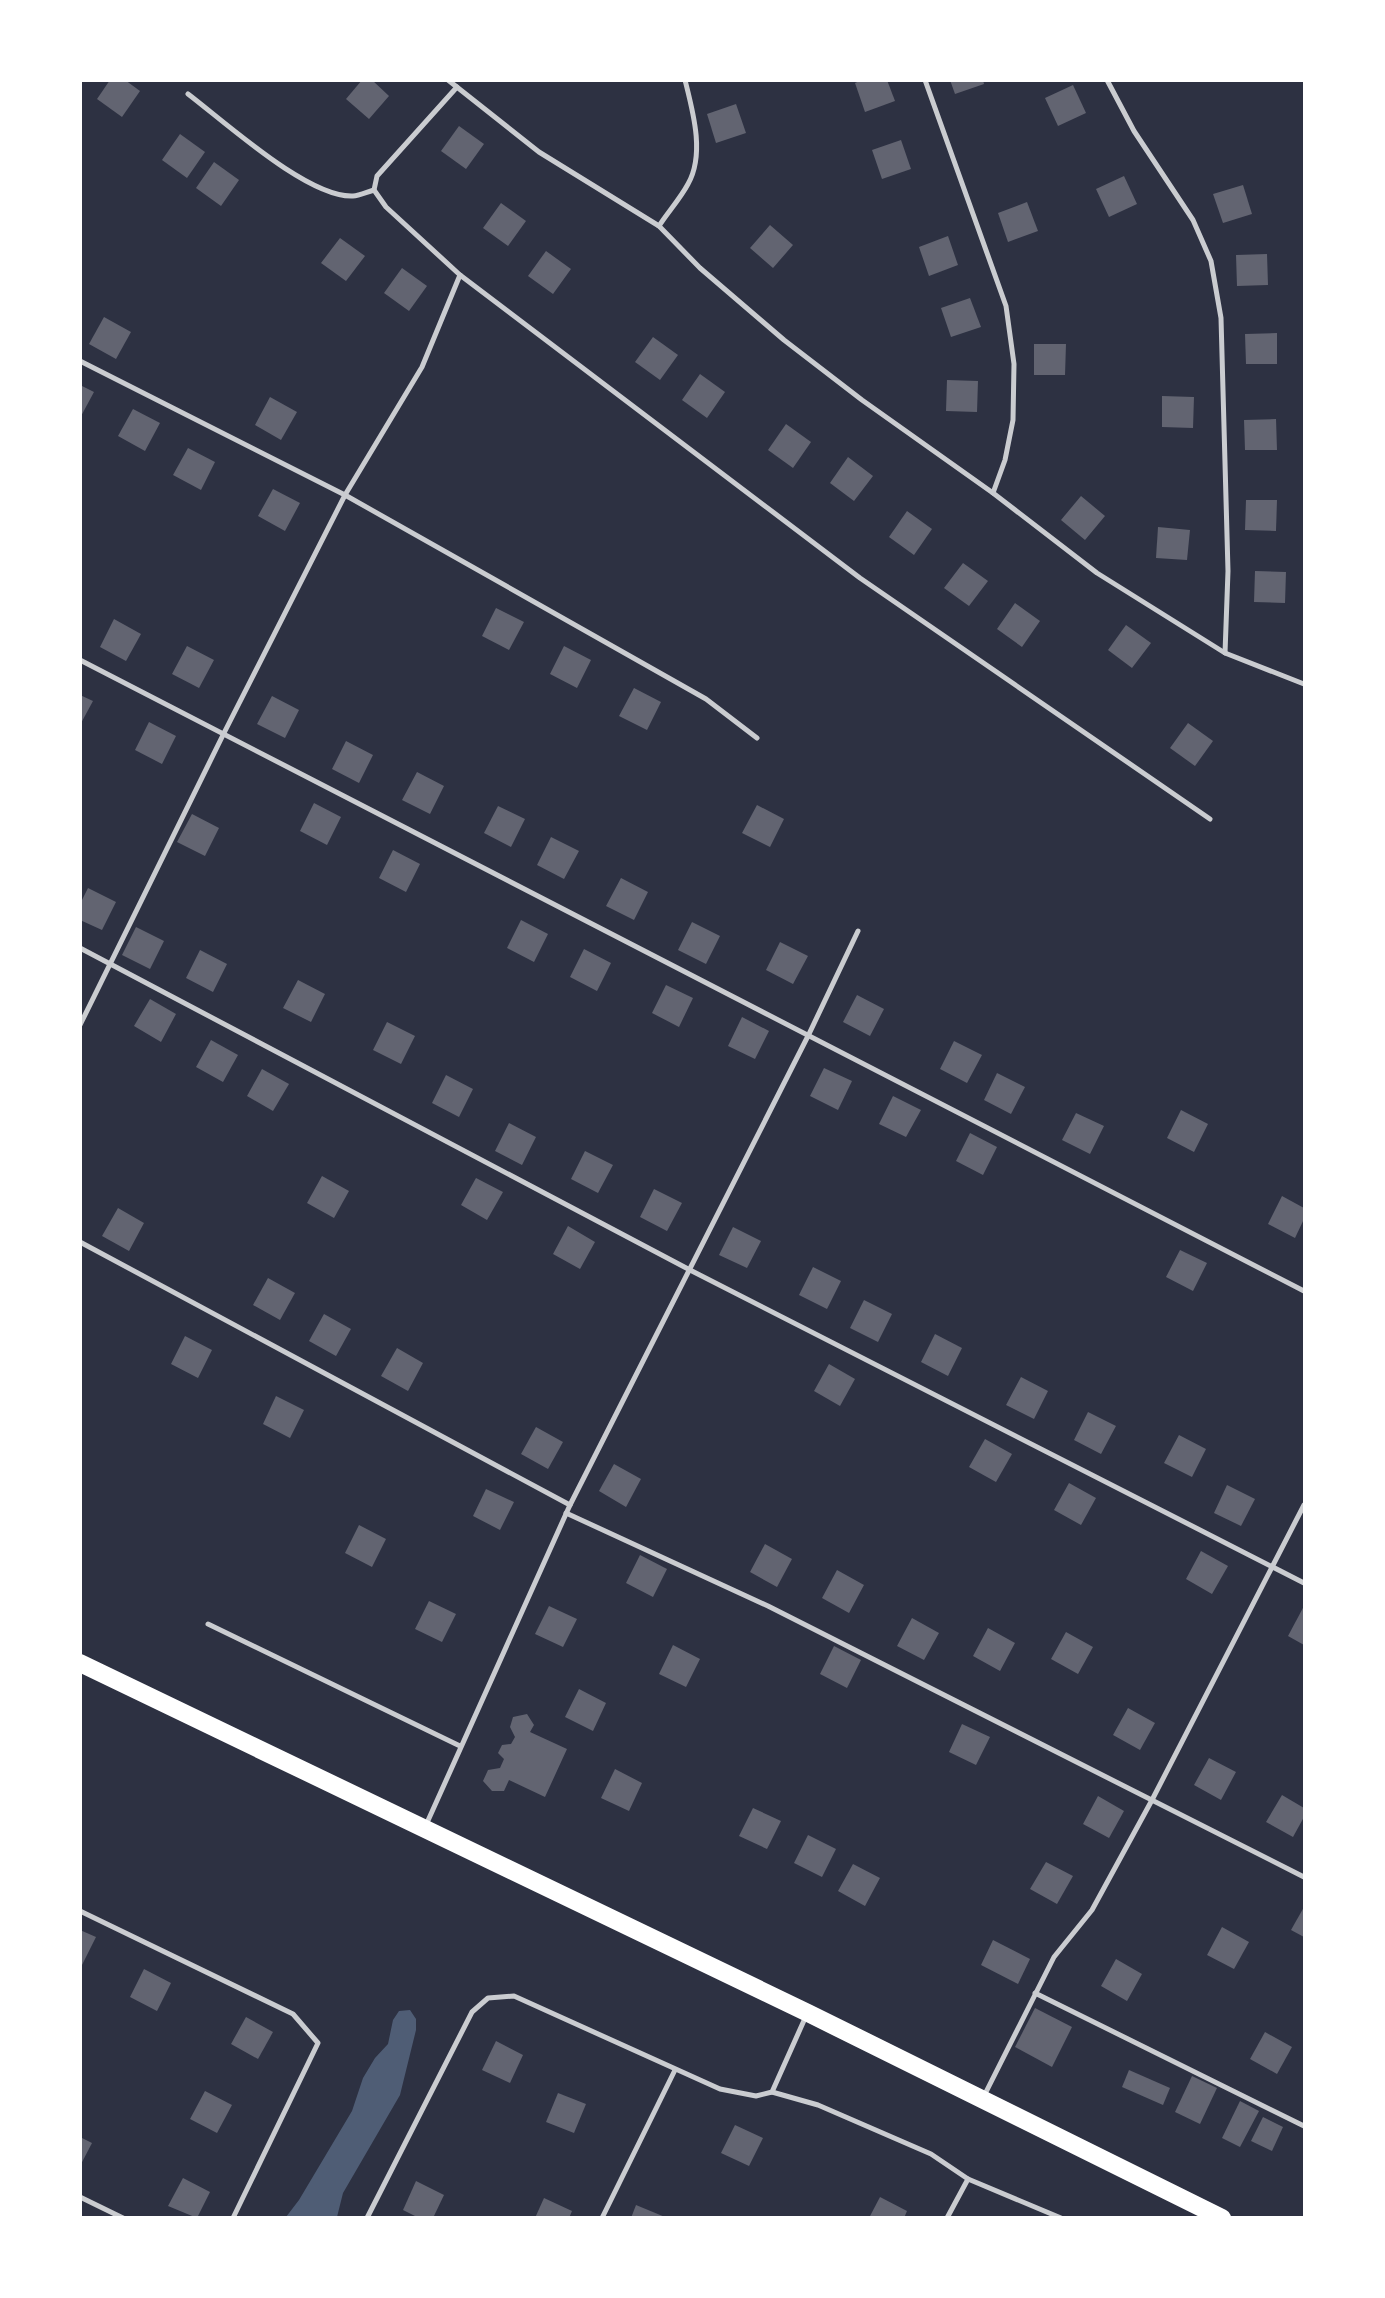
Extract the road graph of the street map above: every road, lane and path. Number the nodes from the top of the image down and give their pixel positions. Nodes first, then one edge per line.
1 (448, 80) edge
2 (685, 80) edge
3 (925, 80) edge
4 (1107, 80) edge
5 (457, 87) junction
6 (188, 94) dead end
7 (374, 190) junction
8 (659, 226) junction
9 (460, 275) junction
10 (80, 361) edge
11 (993, 493) junction
12 (345, 495) junction
13 (1225, 653) junction
14 (80, 660) edge
15 (1304, 684) edge
16 (224, 733) junction
17 (757, 738) dead end
18 (1210, 819) dead end
19 (858, 931) dead end
20 (80, 948) edge
21 (112, 963) junction
22 (80, 1025) edge
23 (809, 1034) junction
24 (80, 1242) edge
25 (690, 1270) junction
26 (1304, 1291) edge
27 (570, 1505) junction
28 (1304, 1505) edge
29 (566, 1513) junction
30 (1272, 1566) junction
31 (1304, 1583) edge
32 (208, 1624) dead end
33 (80, 1663) edge
34 (460, 1746) junction
35 (1152, 1800) junction
36 (425, 1828) junction
37 (1304, 1877) edge
38 (80, 1911) edge
39 (1035, 1993) junction
40 (808, 2013) junction
41 (675, 2070) junction
42 (772, 2092) junction
43 (983, 2098) junction
44 (1304, 2126) edge
45 (968, 2179) junction
46 (80, 2197) edge
47 (122, 2217) edge
48 (233, 2217) edge
49 (366, 2217) edge
50 (602, 2217) edge
51 (947, 2217) edge
52 (1060, 2217) edge
53 (1222, 2217) edge

1 - 5 lane
2 - 8 lane
3 - 11 lane
4 - 13 lane
5 - 7 lane
5 - 8 lane
6 - 7 lane
7 - 9 lane
8 - 11 lane
9 - 12 lane
9 - 18 lane
10 - 12 lane
11 - 13 lane
12 - 16 lane
12 - 17 lane
13 - 15 lane
14 - 16 lane
16 - 21 lane
16 - 23 lane
19 - 23 lane
20 - 21 lane
21 - 22 lane
21 - 25 lane
23 - 25 lane
23 - 26 lane
24 - 27 lane
25 - 27 lane
25 - 30 lane
27 - 29 lane
28 - 30 lane
29 - 34 lane
29 - 35 lane
30 - 31 lane
30 - 35 lane
32 - 34 lane
33 - 36 main road
34 - 36 lane
35 - 37 lane
35 - 39 lane
36 - 40 main road
38 - 48 lane
39 - 43 lane
39 - 44 lane
40 - 42 lane
40 - 43 main road
41 - 42 lane
41 - 49 lane
41 - 50 lane
42 - 45 lane
43 - 53 main road
45 - 51 lane
45 - 52 lane
46 - 47 lane

